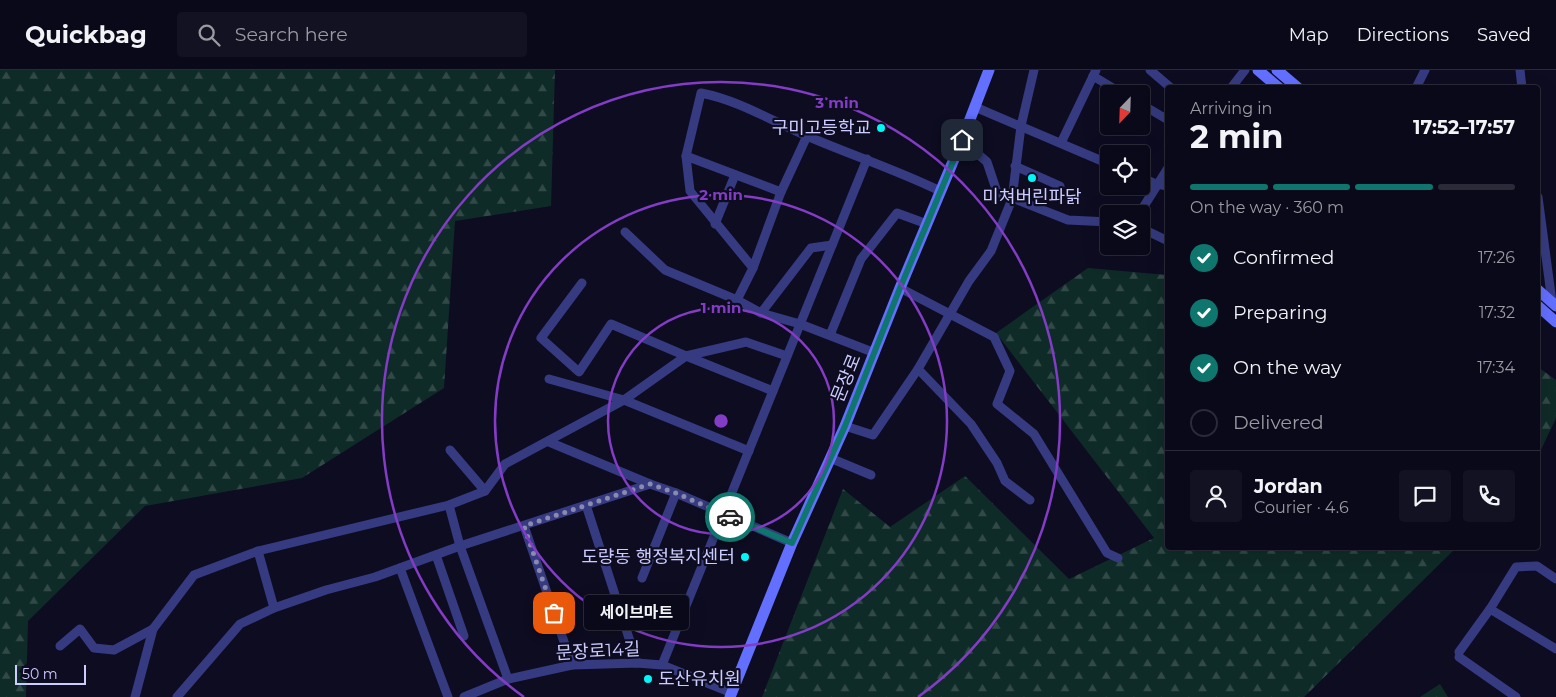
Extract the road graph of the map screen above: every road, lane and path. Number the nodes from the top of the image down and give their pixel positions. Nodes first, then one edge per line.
1 (989, 70) edge
2 (1034, 70) edge
3 (1150, 70) edge
4 (1245, 70) edge
5 (1258, 70) edge
6 (1277, 70) edge
7 (1425, 70) edge
8 (1520, 70) edge
9 (1094, 73) edge
10 (1111, 85) edge
11 (1168, 85) edge
12 (1233, 85) edge
13 (1276, 85) edge
14 (1294, 85) edge
15 (1418, 85) edge
16 (1522, 85) edge
17 (975, 107) junction
18 (1150, 109) edge
19 (1165, 118) edge
20 (1021, 126) junction
21 (807, 136) junction
22 (962, 140) junction
23 (1061, 143) junction
24 (686, 156) junction
25 (867, 160) junction
26 (1100, 160) edge
27 (1015, 166) junction
28 (1165, 172) edge
29 (735, 175) junction
30 (1150, 182) edge
31 (1156, 184) junction
32 (1060, 186) dead end
33 (1165, 186) edge
34 (940, 191) junction
35 (781, 192) junction
36 (1012, 199) junction
37 (1144, 205) edge
38 (1540, 210) edge
39 (1100, 222) edge
40 (716, 224) junction
41 (927, 224) junction
42 (625, 232) dead end
43 (1150, 232) edge
44 (1165, 240) edge
45 (832, 245) junction
46 (753, 268) junction
47 (582, 283) dead end
48 (900, 288) junction
49 (1540, 292) edge
50 (737, 300) junction
51 (1554, 304) edge
52 (1540, 308) edge
53 (949, 313) junction
54 (761, 314) junction
55 (1556, 322) edge
56 (800, 324) junction
57 (830, 335) junction
58 (874, 353) junction
59 (686, 356) junction
60 (787, 356) junction
61 (918, 369) junction
62 (579, 372) junction
63 (548, 379) dead end
64 (569, 383) junction
65 (773, 391) junction
66 (624, 400) junction
67 (845, 426) junction
68 (549, 442) junction
69 (450, 450) dead end
70 (749, 451) junction
71 (830, 458) junction
72 (871, 475) dead end
73 (650, 484) junction
74 (485, 491) junction
75 (676, 493) junction
76 (1030, 500) dead end
77 (449, 505) junction
78 (586, 505) junction
79 (723, 515) junction
80 (524, 526) junction
81 (792, 543) junction
82 (460, 546) junction
83 (258, 551) junction
84 (436, 555) junction
85 (1118, 558) dead end
86 (400, 568) junction
87 (642, 578) dead end
88 (1556, 579) edge
89 (274, 608) junction
90 (1490, 609) junction
91 (153, 629) junction
92 (464, 636) dead end
93 (60, 646) dead end
94 (1556, 649) edge
95 (637, 664) junction
96 (572, 665) junction
97 (662, 665) junction
98 (508, 679) junction
99 (731, 695) edge
100 (135, 697) edge
101 (177, 697) edge
102 (448, 697) edge
103 (464, 697) edge
104 (1516, 697) edge

1 - 17 street, 문장로
2 - 20 street
3 - 11 street
4 - 12 street
5 - 13 street
6 - 14 street
7 - 15 street
8 - 16 street
9 - 10 street
9 - 23 street
17 - 20 street
17 - 22 street, 문장로
18 - 19 street
20 - 23 street
20 - 27 street
21 - 24 street
21 - 25 street
21 - 35 street
22 - 34 street, 문장로
22 - 36 street
23 - 26 street
24 - 29 street
24 - 40 street
25 - 34 street
25 - 45 street
27 - 32 street
27 - 36 street
28 - 31 street
29 - 35 street
29 - 40 street
30 - 31 street
31 - 33 street
31 - 37 street
34 - 41 street, 문장로
35 - 46 street
36 - 39 street
36 - 53 street
38 - 51 street
40 - 46 street
41 - 48 street, 문장로
41 - 57 street
42 - 50 street
43 - 44 street
45 - 54 street
45 - 56 street
46 - 50 street
47 - 62 street
48 - 53 street
48 - 58 street, 문장로
49 - 51 street
50 - 54 street
52 - 55 street
53 - 61 street
53 - 85 street
54 - 56 street
56 - 57 street
56 - 60 street
57 - 58 street
58 - 67 street, 문장로
59 - 60 street
59 - 62 street
59 - 65 street
59 - 66 street
60 - 65 street
61 - 67 street
61 - 76 street
62 - 64 street
63 - 64 street
64 - 66 street
65 - 70 street
66 - 68 street
66 - 70 street
67 - 71 street, 문장로
68 - 73 street
68 - 74 street
69 - 74 street
70 - 79 street
71 - 72 street
71 - 81 street, 문장로
73 - 75 street
73 - 78 street
74 - 77 street
75 - 79 street
75 - 87 street
77 - 82 street
77 - 83 street
78 - 80 street
78 - 95 street
79 - 81 street
79 - 97 street
80 - 82 street
80 - 96 street
81 - 99 street, 문장로
82 - 84 street
82 - 98 street
83 - 89 street
83 - 91 street
84 - 86 street
84 - 92 street
86 - 89 street
86 - 102 street
88 - 90 street
89 - 101 street
90 - 94 street
90 - 104 street
91 - 93 street
91 - 100 street
95 - 96 street, 문장로14길
95 - 97 street, 문장로14길
96 - 98 street, 문장로14길
97 - 99 street, 문장로14길
98 - 103 street, 문장로14길

